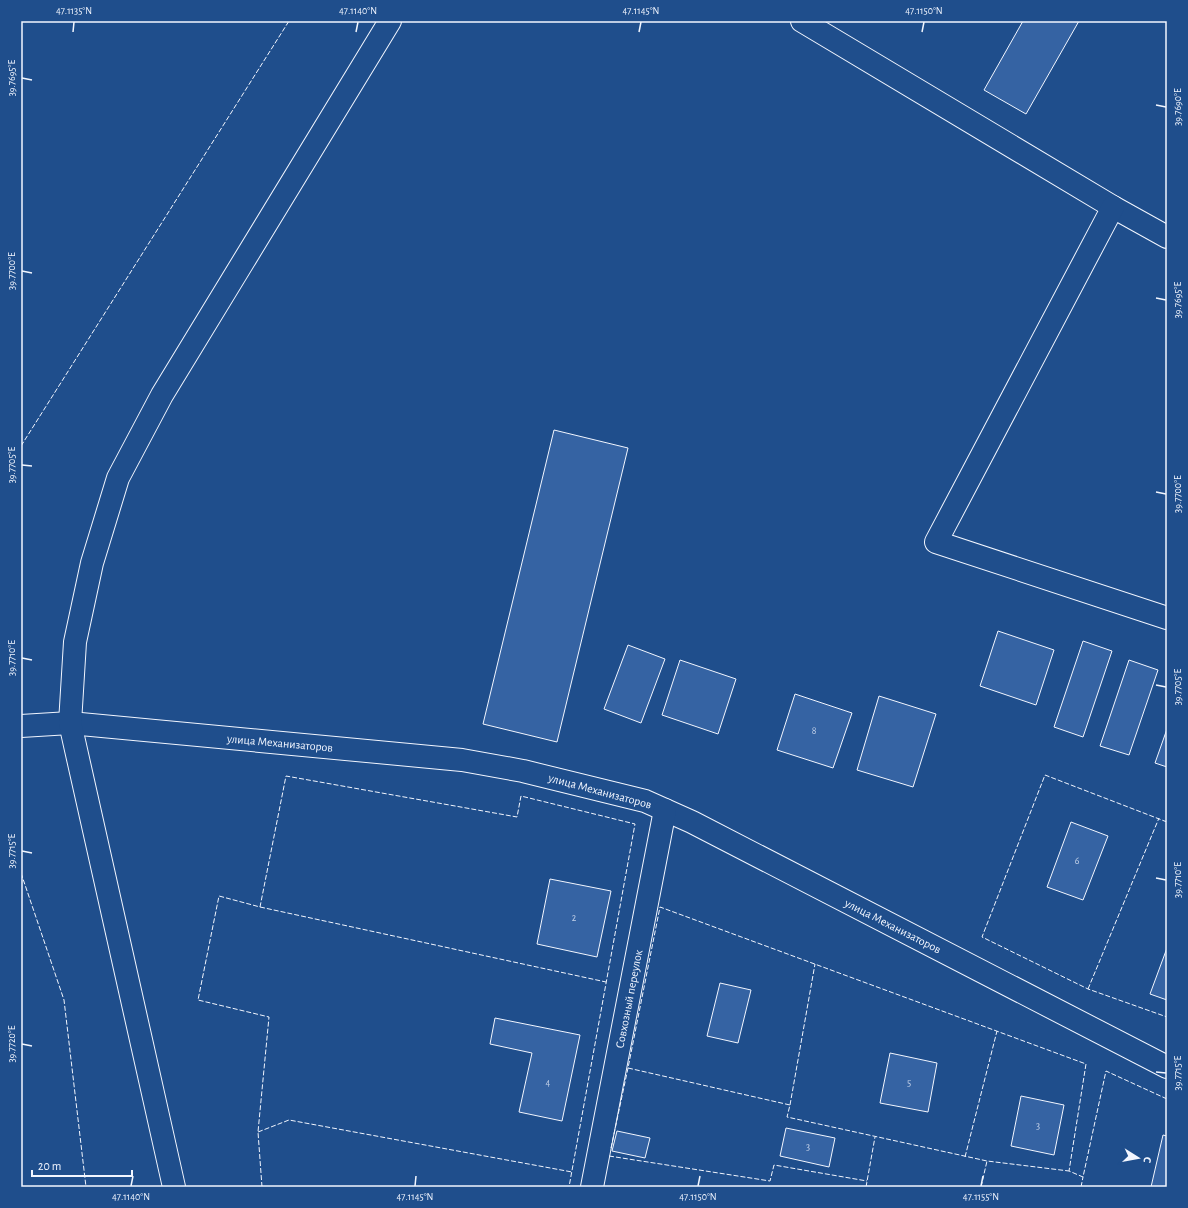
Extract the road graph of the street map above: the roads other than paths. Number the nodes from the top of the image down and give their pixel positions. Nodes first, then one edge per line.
1 (390, 21) edge
2 (802, 21) edge
3 (1113, 207) junction
4 (1167, 237) edge
5 (1167, 618) edge
6 (70, 723) junction
7 (21, 726) edge
8 (665, 810) junction
9 (1167, 1067) edge
10 (174, 1187) edge
11 (592, 1187) edge

1 - 6 street
2 - 3 street
3 - 4 street
3 - 5 street
6 - 7 street, улица Механизаторов
6 - 8 street, улица Механизаторов
6 - 10 street
8 - 9 street, улица Механизаторов
8 - 11 street, Совхозный переулок

